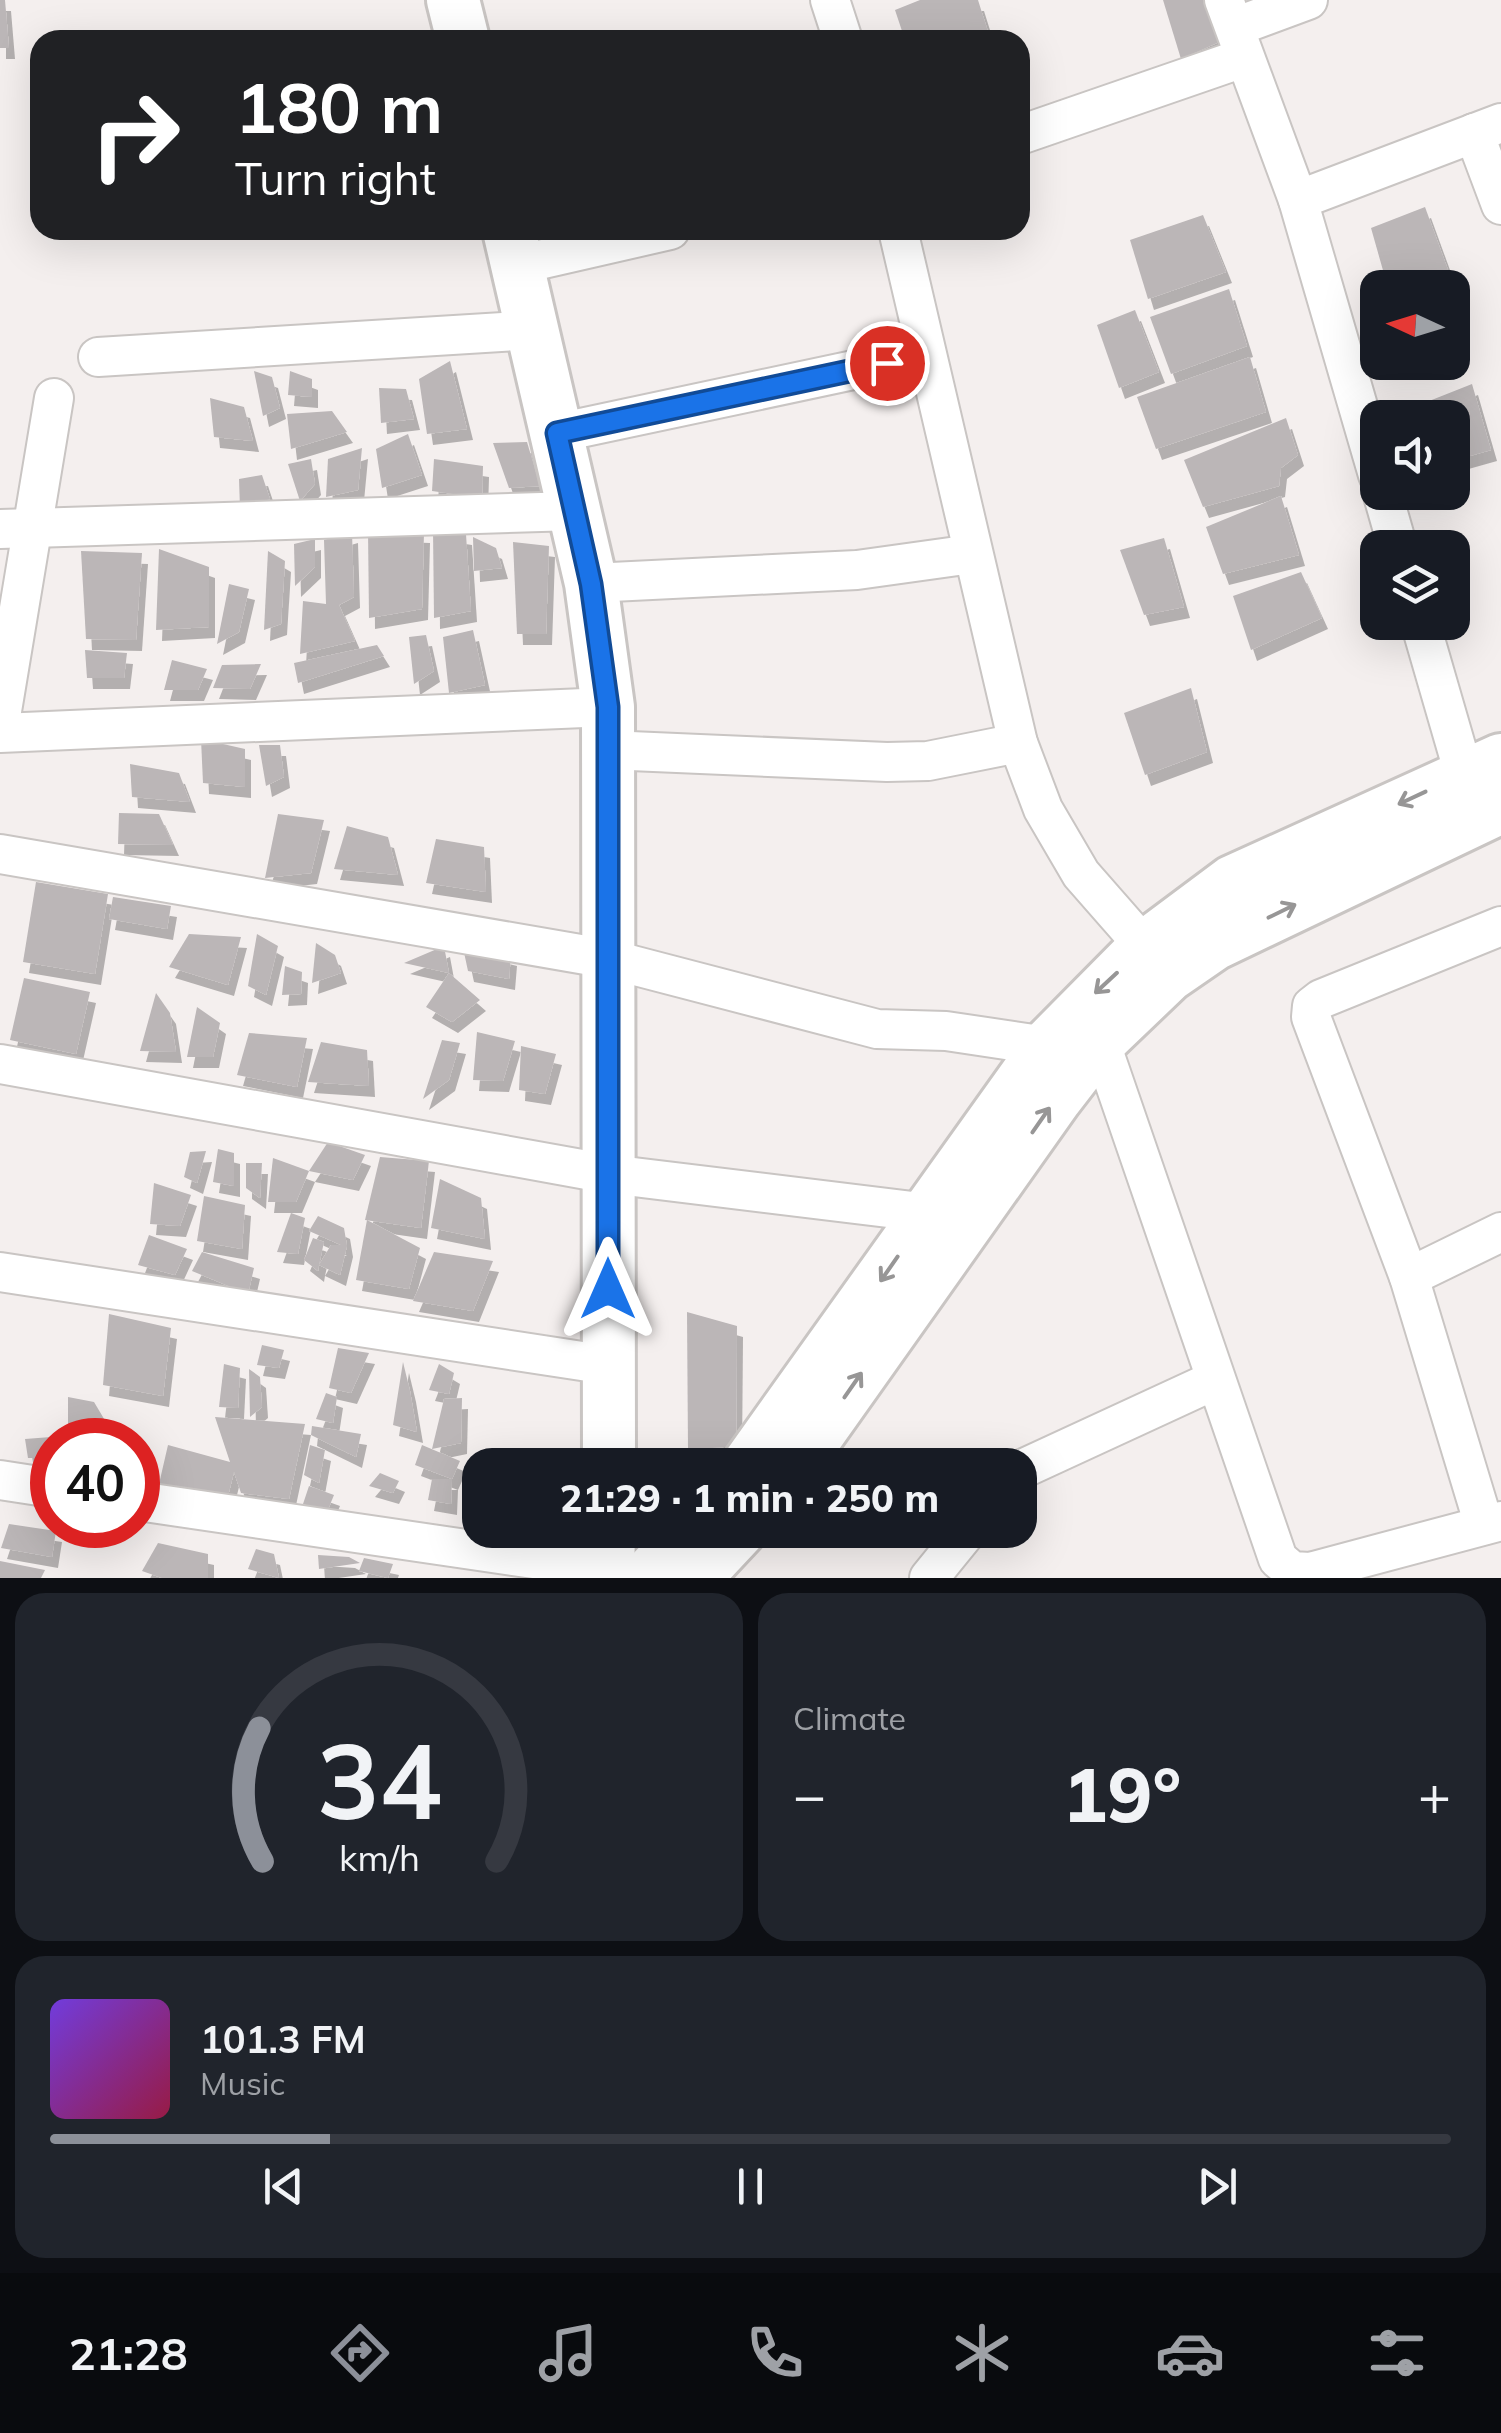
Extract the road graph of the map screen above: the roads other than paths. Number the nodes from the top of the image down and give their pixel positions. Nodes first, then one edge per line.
1 (453, 0) edge
2 (830, 0) edge
3 (1308, 0) edge
4 (1234, 28) edge
5 (460, 30) edge
6 (840, 30) edge
7 (1488, 128) edge
8 (1030, 130) edge
9 (1298, 200) junction
10 (1501, 205) edge
11 (583, 240) edge
12 (900, 240) edge
13 (513, 248) edge
14 (533, 330) junction
15 (924, 355) junction
16 (98, 357) dead end
17 (54, 398) dead end
18 (1360, 413) edge
19 (557, 433) junction
20 (575, 512) junction
21 (16, 528) edge
22 (972, 554) junction
23 (591, 584) junction
24 (8, 632) edge
25 (1427, 640) edge
26 (0, 722) edge
27 (608, 729) junction
28 (0, 733) edge
29 (1018, 743) junction
30 (1485, 790) edge
31 (0, 854) edge
32 (1501, 926) edge
33 (1145, 947) junction
34 (609, 959) junction
35 (1100, 1041) junction
36 (1048, 1046) junction
37 (0, 1064) edge
38 (608, 1174) junction
39 (929, 1213) junction
40 (1501, 1232) edge
41 (0, 1272) edge
42 (1409, 1277) junction
43 (608, 1365) junction
44 (1215, 1380) junction
45 (608, 1448) edge
46 (760, 1448) edge
47 (808, 1448) edge
48 (1037, 1462) edge
49 (0, 1480) edge
50 (30, 1485) edge
51 (160, 1503) edge
52 (1492, 1523) edge
53 (652, 1548) edge
54 (723, 1548) edge
55 (953, 1548) edge
56 (618, 1564) edge
57 (695, 1578) edge
58 (929, 1578) edge

1 - 5 street
2 - 6 street
3 - 4 street
4 - 8 street
4 - 9 street
7 - 9 street
7 - 10 street
9 - 18 street
11 - 13 street
12 - 15 street
13 - 14 street
14 - 16 street
14 - 19 street
15 - 19 street
15 - 22 street
17 - 21 street
19 - 20 street
20 - 21 street
20 - 23 street
21 - 24 street
22 - 23 street
22 - 29 street
23 - 27 street
24 - 26 street
25 - 30 street
27 - 28 street
27 - 29 street
27 - 34 street
29 - 33 street
30 -> 33 street
35 -> 30 street
31 - 34 street
32 - 42 street
33 -> 36 street
34 - 36 street
34 - 38 street
35 - 44 street
47 -> 35 street
36 - 39 street
37 - 38 street
38 - 39 street
38 - 43 street
39 -> 46 street
40 - 42 street
41 - 43 street
42 - 52 street
43 - 45 street
44 - 48 street
44 - 52 street
49 - 50 street
51 - 56 street
53 - 56 street
54 - 57 street
55 - 58 street

